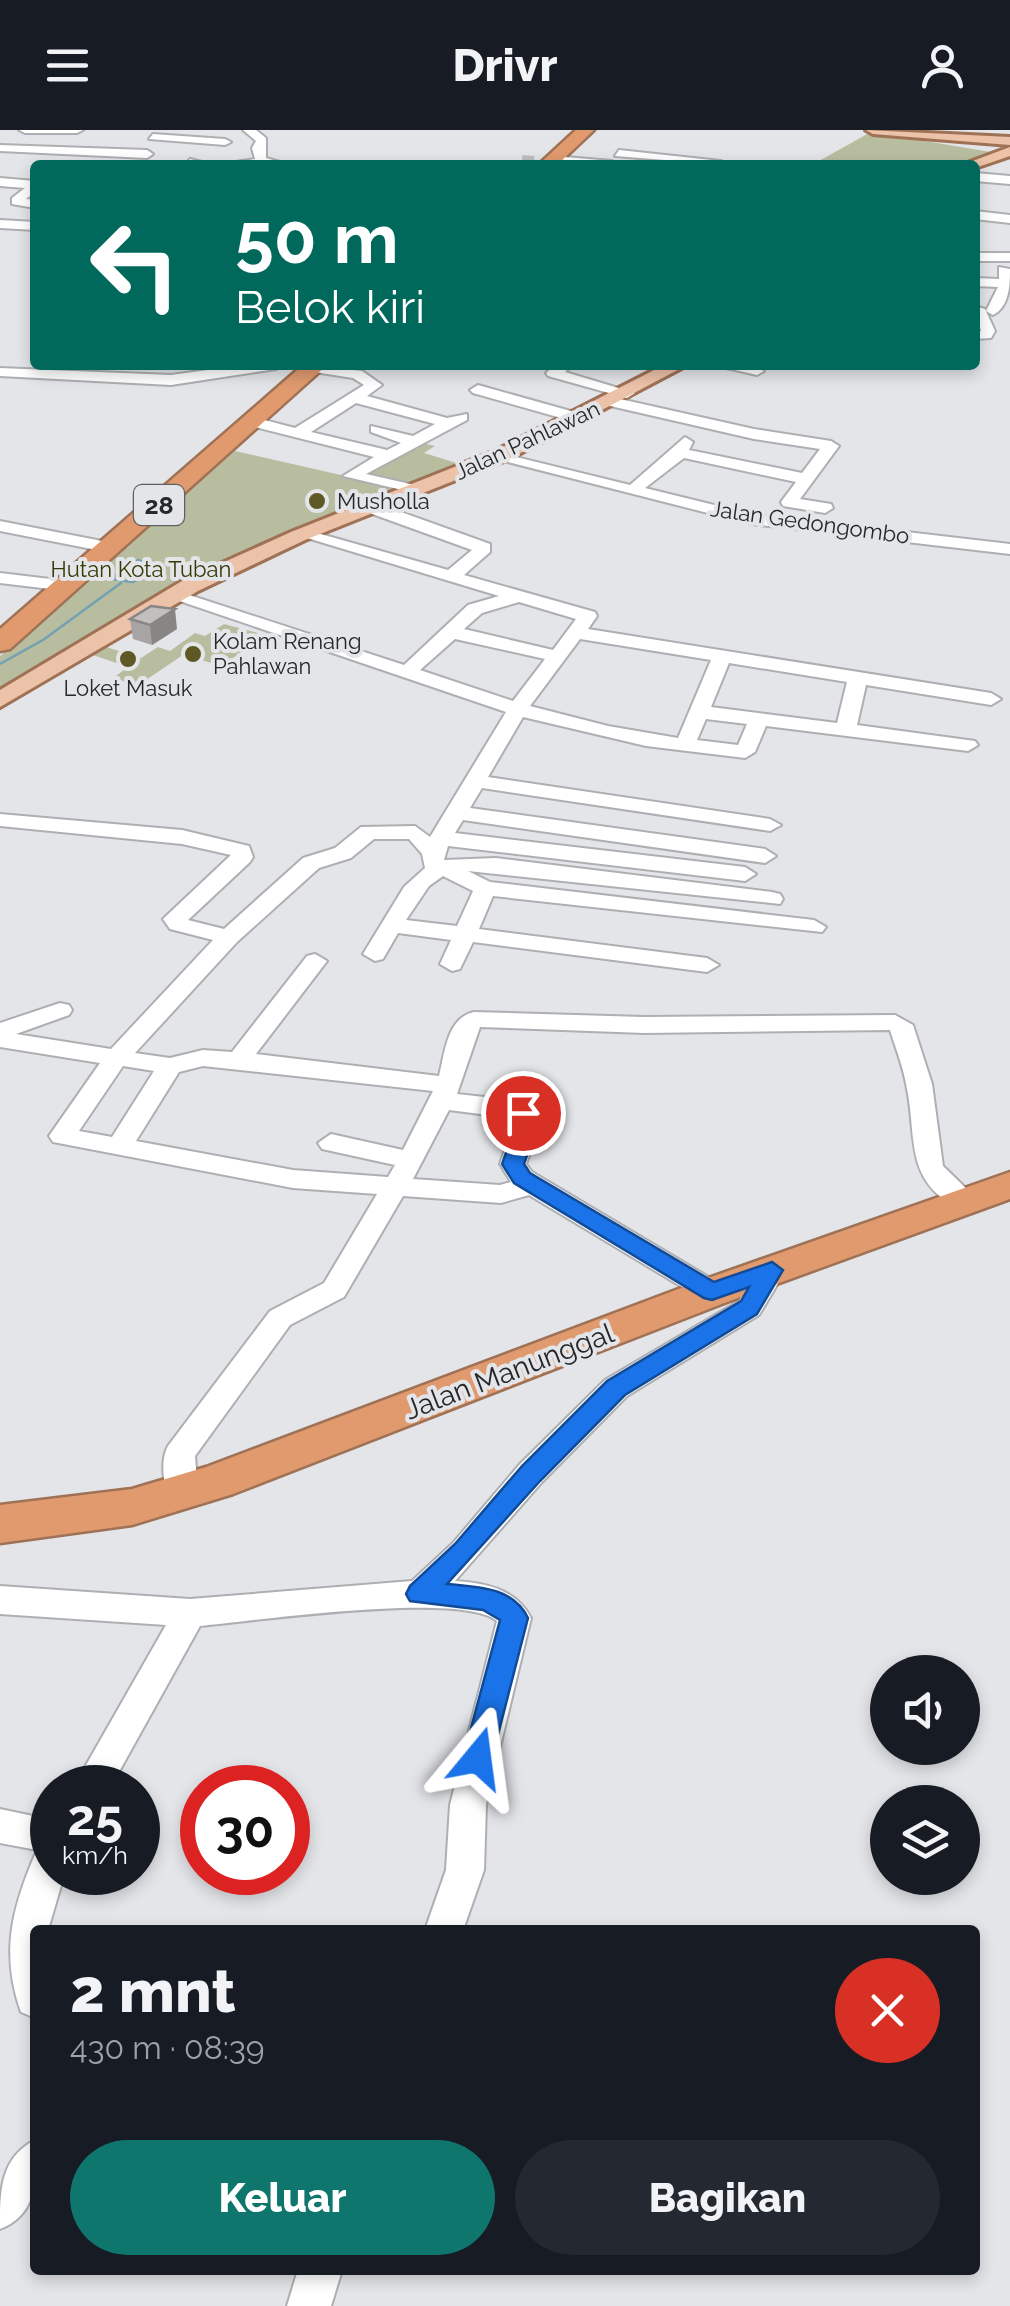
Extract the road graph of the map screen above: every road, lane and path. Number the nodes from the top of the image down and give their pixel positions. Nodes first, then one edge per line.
1 (16, 130) edge
2 (25, 130) edge
3 (77, 130) edge
4 (248, 130) edge
5 (586, 130) edge
6 (873, 130) edge
7 (154, 134) edge
8 (972, 138) junction
9 (0, 140) edge
10 (1010, 141) edge
11 (225, 142) dead end
12 (0, 148) edge
13 (1004, 153) edge
14 (147, 154) junction
15 (139, 160) edge
16 (261, 160) edge
17 (541, 160) edge
18 (980, 161) edge
19 (980, 177) edge
20 (1010, 180) edge
21 (0, 182) edge
22 (30, 185) edge
23 (30, 189) edge
24 (30, 203) edge
25 (1010, 204) edge
26 (980, 215) edge
27 (980, 215) edge
28 (1010, 219) edge
29 (0, 224) edge
30 (30, 226) edge
31 (980, 259) edge
32 (1008, 270) edge
33 (980, 271) edge
34 (980, 280) edge
35 (982, 310) edge
36 (1010, 312) edge
37 (981, 333) edge
38 (1010, 334) edge
39 (62, 370) edge
40 (179, 370) edge
41 (240, 370) edge
42 (309, 370) edge
43 (335, 370) edge
44 (558, 370) edge
45 (669, 370) edge
46 (746, 370) edge
47 (0, 372) edge
48 (757, 372) dead end
49 (168, 380) junction
50 (478, 390) dead end
51 (518, 392) dead end
52 (356, 398) junction
53 (603, 406) junction
54 (254, 422) junction
55 (710, 424) junction
56 (377, 429) dead end
57 (298, 433) junction
58 (412, 441) junction
59 (680, 453) junction
60 (500, 455) junction
61 (386, 456) junction
62 (807, 479) junction
63 (638, 486) junction
64 (413, 490) junction
65 (370, 507) junction
66 (845, 511) dead end
67 (808, 523) junction
68 (0, 526) edge
69 (304, 534) junction
70 (1010, 547) edge
71 (112, 548) junction
72 (0, 578) edge
73 (450, 578) junction
74 (67, 586) junction
75 (171, 596) junction
76 (516, 598) junction
77 (451, 632) junction
78 (578, 633) junction
79 (0, 643) edge
80 (560, 657) junction
81 (722, 658) junction
82 (407, 672) junction
83 (857, 679) junction
84 (0, 700) edge
85 (991, 700) dead end
86 (518, 708) junction
87 (700, 712) junction
88 (758, 720) junction
89 (846, 730) junction
90 (685, 745) junction
91 (968, 745) dead end
92 (475, 781) junction
93 (454, 812) junction
94 (0, 820) edge
95 (770, 825) dead end
96 (438, 853) junction
97 (674, 854) junction
98 (765, 856) dead end
99 (745, 874) dead end
100 (484, 888) junction
101 (772, 899) dead end
102 (391, 925) junction
103 (814, 926) dead end
104 (465, 936) junction
105 (229, 937) junction
106 (375, 954) dead end
107 (315, 961) dead end
108 (452, 964) dead end
109 (708, 965) dead end
110 (60, 1010) dead end
111 (0, 1031) edge
112 (0, 1039) edge
113 (118, 1056) junction
114 (239, 1060) junction
115 (170, 1066) junction
116 (446, 1093) junction
117 (331, 1143) dead end
118 (119, 1147) junction
119 (411, 1160) junction
120 (533, 1184) junction
121 (1010, 1184) edge
122 (394, 1188) junction
123 (965, 1200) junction
124 (772, 1270) junction
125 (712, 1292) junction
126 (182, 1493) junction
127 (0, 1524) edge
128 (420, 1594) junction
129 (0, 1600) edge
130 (190, 1612) junction
131 (104, 1765) edge
132 (0, 1826) edge
133 (30, 1832) edge
134 (40, 1895) edge
135 (31, 1925) edge
136 (446, 1925) edge
137 (30, 1928) edge
138 (30, 1990) edge
139 (30, 2167) edge
140 (0, 2208) edge
141 (318, 2275) edge
142 (308, 2306) edge

1 - 9 street
2 - 3 street
4 - 16 street
5 - 17 highway
6 - 8 main road
7 - 11 street
7 - 14 street
8 - 10 main road
8 - 13 main road
12 - 14 street
13 - 18 main road
14 - 15 street
19 - 20 street
21 - 22 street
23 - 24 street
25 - 26 street
27 - 28 street
29 - 30 street
31 - 32 street
32 - 33 street
32 - 34 street
32 - 35 street
35 - 36 street
35 - 37 street
37 - 38 street
39 - 47 street
39 - 49 street
40 - 49 street
41 - 49 street
42 - 54 highway, 28
43 - 52 street
44 - 53 street
45 - 53 main road, Jalan Pahlawan
46 - 48 street
50 - 53 street
51 - 53 street
52 - 57 street
52 - 58 street
53 - 55 street
53 - 60 main road, Jalan Pahlawan
54 - 57 street
54 - 71 highway, 28
55 - 59 street
55 - 62 street
56 - 58 street
57 - 61 street
58 - 61 street
59 - 62 street
59 - 63 street
60 - 63 street, Jalan Gedongombo
60 - 64 main road, Jalan Pahlawan
60 - 67 street, Jalan Gedongombo
61 - 64 street
62 - 66 street
63 - 67 street, Jalan Gedongombo
64 - 65 main road, Jalan Pahlawan
65 - 69 main road, Jalan Pahlawan
65 - 73 street
67 - 70 street, Jalan Gedongombo
67 - 70 street, Jalan Gedongombo
68 - 71 street
69 - 73 street
69 - 75 main road, Jalan Pahlawan
71 - 74 highway, 28
72 - 74 street
73 - 76 street
74 - 79 highway, 28
75 - 82 street
75 - 84 main road, Jalan Pahlawan
76 - 77 street
76 - 78 street
77 - 80 street
77 - 82 street
78 - 80 street
78 - 81 street
80 - 86 street
81 - 83 street
81 - 87 street
82 - 86 street
83 - 85 street
83 - 89 street
86 - 90 street
86 - 92 street
87 - 88 street
87 - 90 street
88 - 89 street
88 - 90 street
89 - 91 street
92 - 93 street
92 - 95 street
93 - 96 street
93 - 97 street
94 - 105 street
96 - 97 street
96 - 100 street
96 - 101 street
96 - 102 street
96 - 105 street
97 - 98 street
97 - 99 street
100 - 103 street
100 - 104 street
102 - 104 street
102 - 106 street
104 - 108 street
104 - 109 street
105 - 113 street
107 - 114 street
110 - 111 street
112 - 113 street
113 - 115 street
113 - 118 street
114 - 115 street
114 - 116 street
115 - 118 street
116 - 119 street
116 - 120 street
116 - 123 street
117 - 119 street
118 - 122 street
119 - 122 street
120 - 122 street
120 - 125 street
121 - 123 highway, Jalan Manunggal
122 - 126 street
123 - 124 highway, Jalan Manunggal
124 - 125 highway, Jalan Manunggal
124 - 128 street
125 - 126 highway, Jalan Manunggal
126 - 127 highway, Jalan Manunggal
128 - 130 street
128 - 136 street
129 - 130 street
130 - 131 street
132 - 133 street
134 - 135 street
137 - 138 street
139 - 140 street
141 - 142 street

